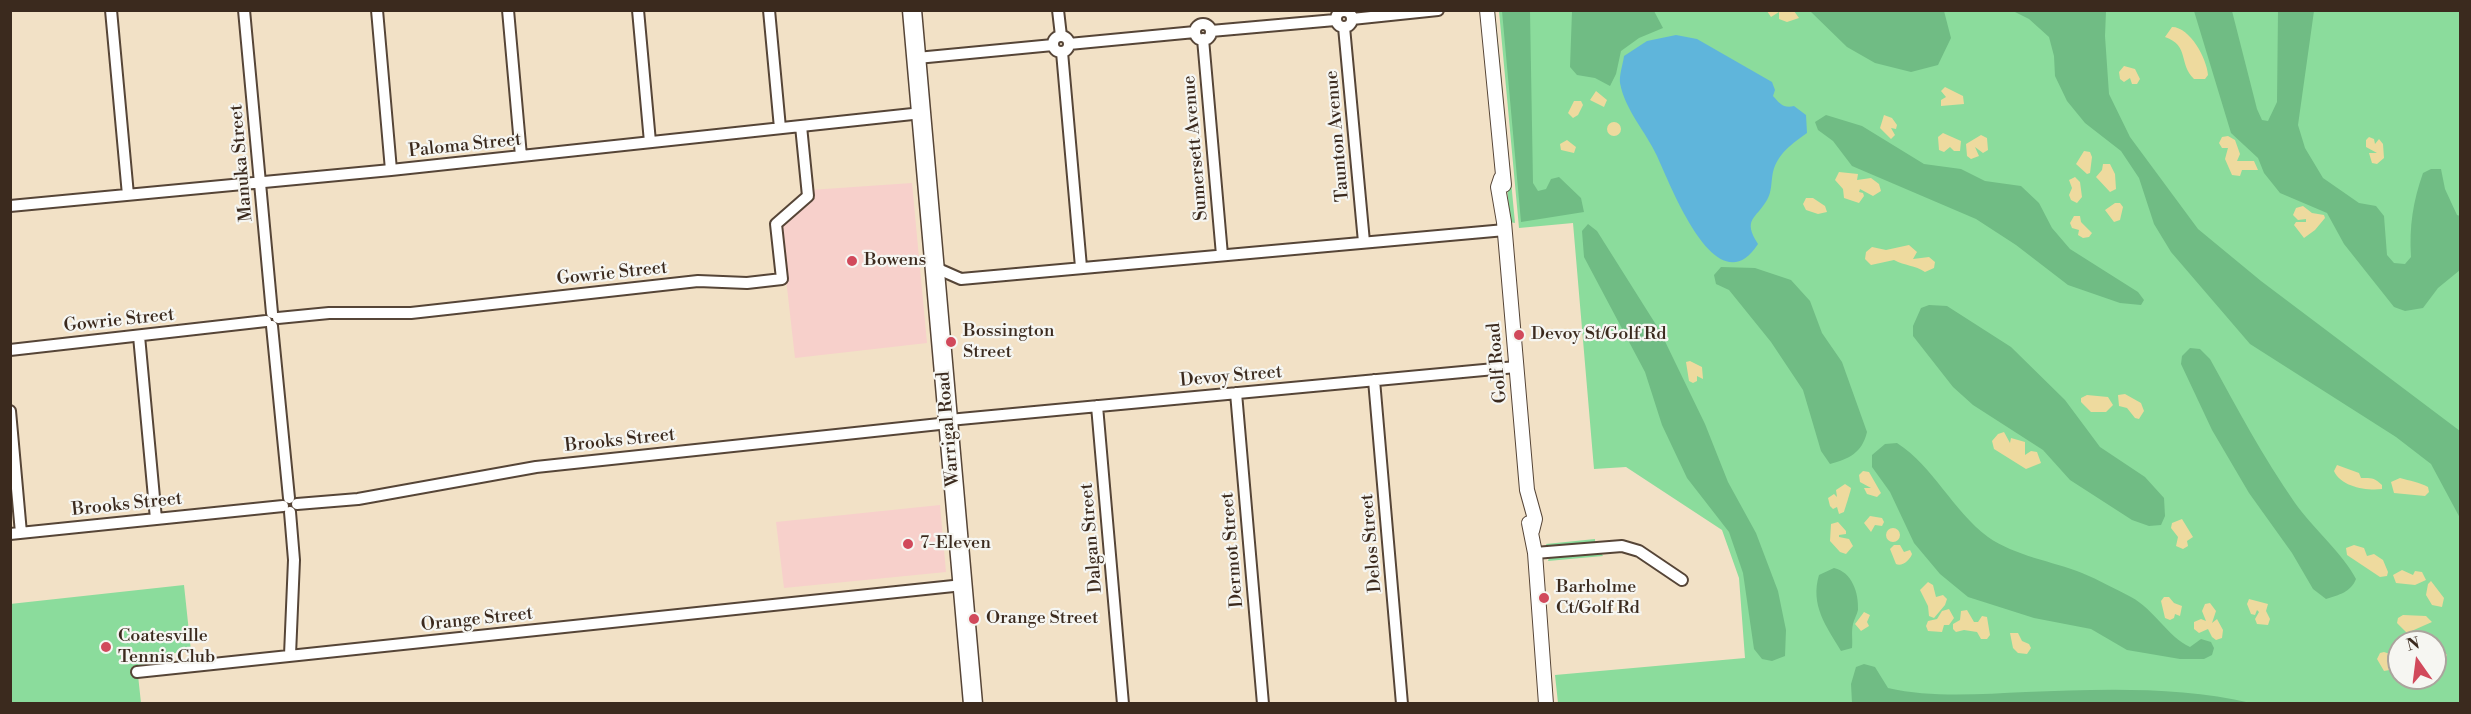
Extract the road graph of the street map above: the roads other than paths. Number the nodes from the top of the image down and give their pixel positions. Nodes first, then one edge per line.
1 (111, 10) edge
2 (244, 10) edge
3 (377, 10) edge
4 (508, 10) edge
5 (638, 10) edge
6 (769, 10) edge
7 (912, 10) edge
8 (1058, 10) edge
9 (1201, 10) edge
10 (1438, 10) edge
11 (1487, 10) edge
12 (1344, 17) edge
13 (1203, 32) junction
14 (1064, 44) junction
15 (917, 58) junction
16 (922, 113) junction
17 (801, 126) junction
18 (780, 128) junction
19 (650, 142) junction
20 (521, 156) junction
21 (392, 170) junction
22 (260, 183) junction
23 (128, 195) junction
24 (10, 206) edge
25 (1504, 226) junction
26 (1364, 242) junction
27 (1222, 255) junction
28 (1081, 267) junction
29 (936, 268) junction
30 (272, 320) junction
31 (139, 336) junction
32 (10, 350) edge
33 (1516, 367) junction
34 (1374, 380) junction
35 (1236, 393) junction
36 (1097, 406) junction
37 (10, 411) edge
38 (949, 421) junction
39 (290, 505) junction
40 (156, 519) junction
41 (16, 534) edge
42 (1535, 554) junction
43 (1682, 580) dead end
44 (963, 585) junction
45 (290, 655) junction
46 (137, 672) dead end
47 (973, 704) edge
48 (1123, 704) edge
49 (1263, 704) edge
50 (1402, 704) edge
51 (1546, 704) edge

1 - 23 street
2 - 22 street, Manuka Street
3 - 21 street
4 - 20 street
5 - 19 street
6 - 18 street
7 - 15 highway, Warrigal Road
8 - 14 street
9 - 13 street, Sumersett Avenue
10 - 12 street
11 - 25 street, Golf Road
12 - 13 street
12 - 26 street, Taunton Avenue
13 - 14 street
13 - 27 street, Sumersett Avenue
14 - 15 street
14 - 28 street
15 - 16 highway, Warrigal Road
16 - 17 street, Paloma Street
16 - 29 highway, Warrigal Road
17 - 18 street, Paloma Street
17 - 30 street, Gowrie Street
18 - 19 street, Paloma Street
19 - 20 street, Paloma Street
20 - 21 street, Paloma Street
21 - 22 street, Paloma Street
22 - 23 street, Paloma Street
22 - 30 street, Manuka Street
23 - 24 street, Paloma Street
25 - 26 street
25 - 33 street, Golf Road
26 - 27 street
27 - 28 street
28 - 29 street
29 - 38 highway, Warrigal Road
30 - 31 street, Gowrie Street
30 - 39 street, Manuka Street
31 - 32 street, Gowrie Street
31 - 40 street
33 - 34 street, Devoy Street
33 - 42 street, Golf Road
34 - 35 street, Devoy Street
34 - 50 street, Delos Street
35 - 36 street, Devoy Street
35 - 49 street, Dermot Street
36 - 38 street, Devoy Street
36 - 48 street, Dalgan Street
37 - 41 street
38 - 39 street, Brooks Street
38 - 44 highway, Warrigal Road
39 - 40 street, Brooks Street
39 - 45 street, Manuka Street
40 - 41 street, Brooks Street
42 - 43 street
42 - 51 street, Golf Road
44 - 45 street, Orange Street
44 - 47 highway, Warrigal Road
45 - 46 street, Orange Street

